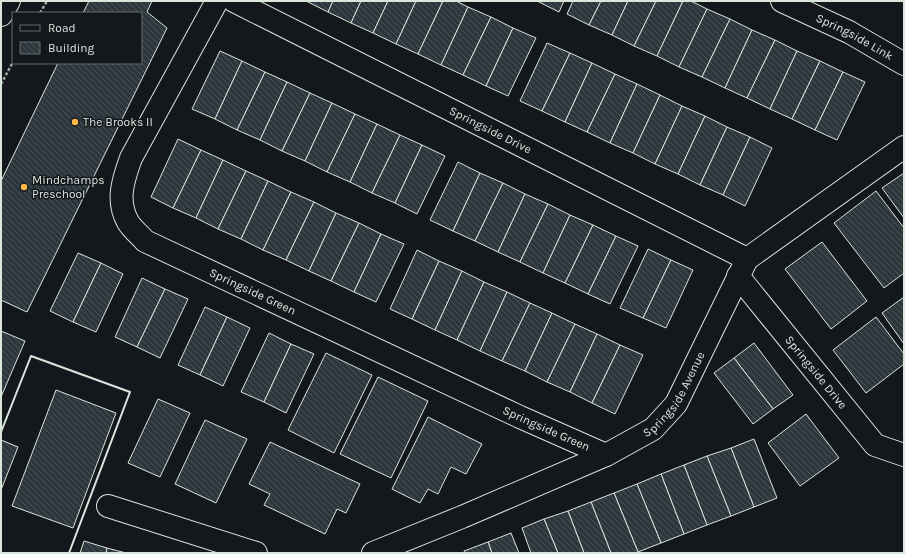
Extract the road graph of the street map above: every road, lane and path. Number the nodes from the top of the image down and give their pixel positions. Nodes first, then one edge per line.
1 (9, 1) edge
2 (47, 1) edge
3 (217, 1) edge
4 (234, 1) edge
5 (782, 1) edge
6 (41, 12) edge
7 (1, 15) edge
8 (12, 64) edge
9 (904, 64) edge
10 (1, 84) edge
11 (904, 147) edge
12 (743, 268) junction
13 (606, 455) junction
14 (904, 455) edge
15 (108, 506) dead end
16 (256, 553) edge
17 (373, 553) edge

1 - 7 street
2 - 6 path
3 - 13 street, Springside Green
4 - 12 street, Springside Drive
5 - 9 street, Springside Link
8 - 10 path
11 - 12 street, Springside Avenue
12 - 13 street, Springside Avenue
12 - 14 street, Springside Drive
13 - 17 street, Springside Avenue
15 - 16 street

